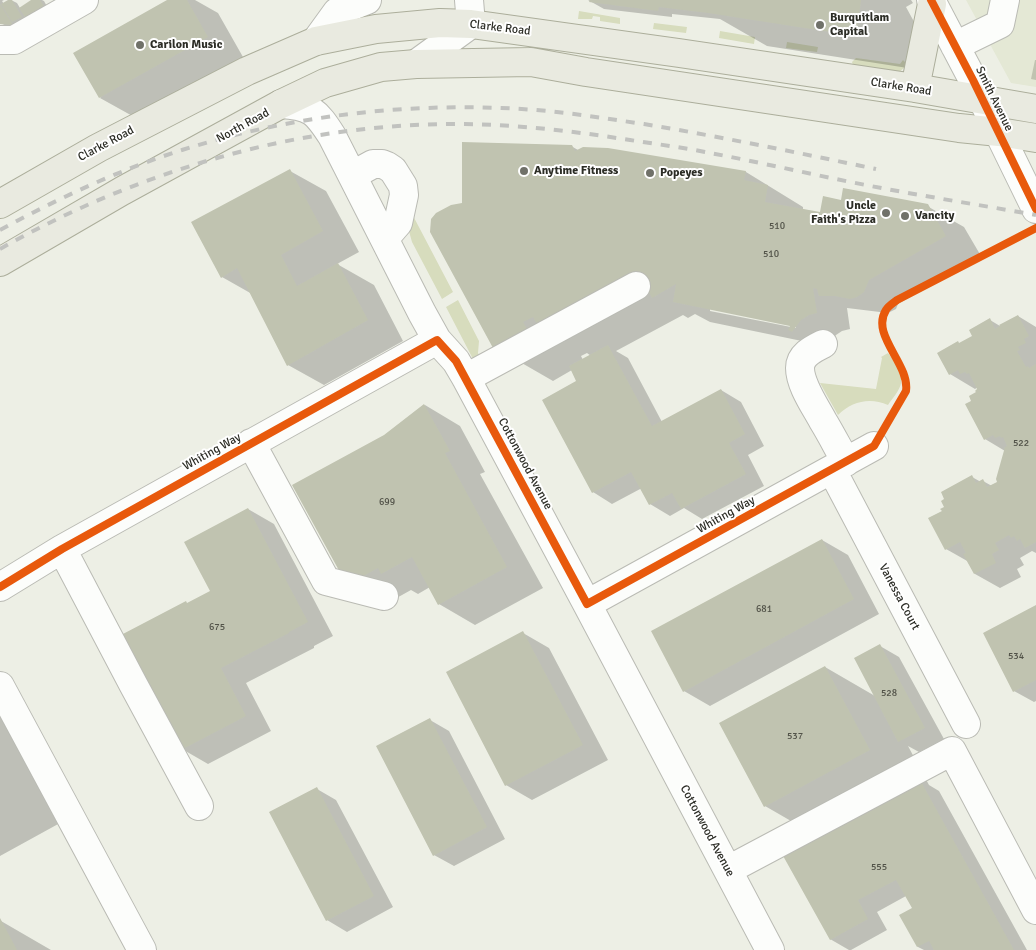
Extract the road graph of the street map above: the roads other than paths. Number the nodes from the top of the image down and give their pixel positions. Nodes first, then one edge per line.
1 (84, 0) edge
2 (367, 0) edge
3 (1005, 0) edge
4 (931, 2) edge
5 (470, 12) edge
6 (0, 40) edge
7 (316, 41) junction
8 (955, 46) junction
9 (416, 64) junction
10 (914, 88) junction
11 (982, 100) junction
12 (281, 104) junction
13 (1036, 109) edge
14 (999, 132) junction
15 (1036, 138) edge
16 (353, 176) junction
17 (0, 204) edge
18 (1036, 209) edge
19 (381, 230) junction
20 (0, 262) edge
21 (636, 286) dead end
22 (437, 340) junction
23 (823, 344) dead end
24 (466, 378) junction
25 (251, 443) junction
26 (874, 446) dead end
27 (839, 466) junction
28 (62, 548) junction
29 (0, 587) edge
30 (384, 596) dead end
31 (588, 604) junction
32 (0, 686) edge
33 (966, 724) dead end
34 (199, 806) dead end
35 (728, 870) junction
36 (1036, 910) edge
37 (142, 950) edge
38 (770, 950) edge

1 - 6 street
2 - 7 street
3 - 8 street
4 - 8 street, Smith Avenue
4 - 10 main road
5 - 7 main road, Clarke Road
5 - 9 street
5 - 10 main road, Clarke Road
7 - 17 main road, Clarke Road
8 - 11 street, Smith Avenue
9 - 12 main road, North Road
9 - 14 main road
10 - 11 main road, Clarke Road
11 - 13 main road, Clarke Road
11 - 14 street, Smith Avenue
12 - 16 street, Cottonwood Avenue
12 - 20 main road, North Road
14 - 15 main road
14 - 18 street, Smith Avenue
16 - 19 street, Cottonwood Avenue
16 - 19 street
19 - 22 street, Cottonwood Avenue
21 - 24 street
22 - 24 street, Cottonwood Avenue
22 - 25 street, Whiting Way
23 - 27 street, Vanessa Court
24 - 31 street, Cottonwood Avenue
25 - 28 street, Whiting Way
25 - 30 street
26 - 27 street, Whiting Way
27 - 31 street, Whiting Way
27 - 33 street, Vanessa Court
28 - 29 street, Whiting Way
28 - 34 street
31 - 35 street, Cottonwood Avenue
32 - 37 street
35 - 36 street
35 - 38 street, Cottonwood Avenue

